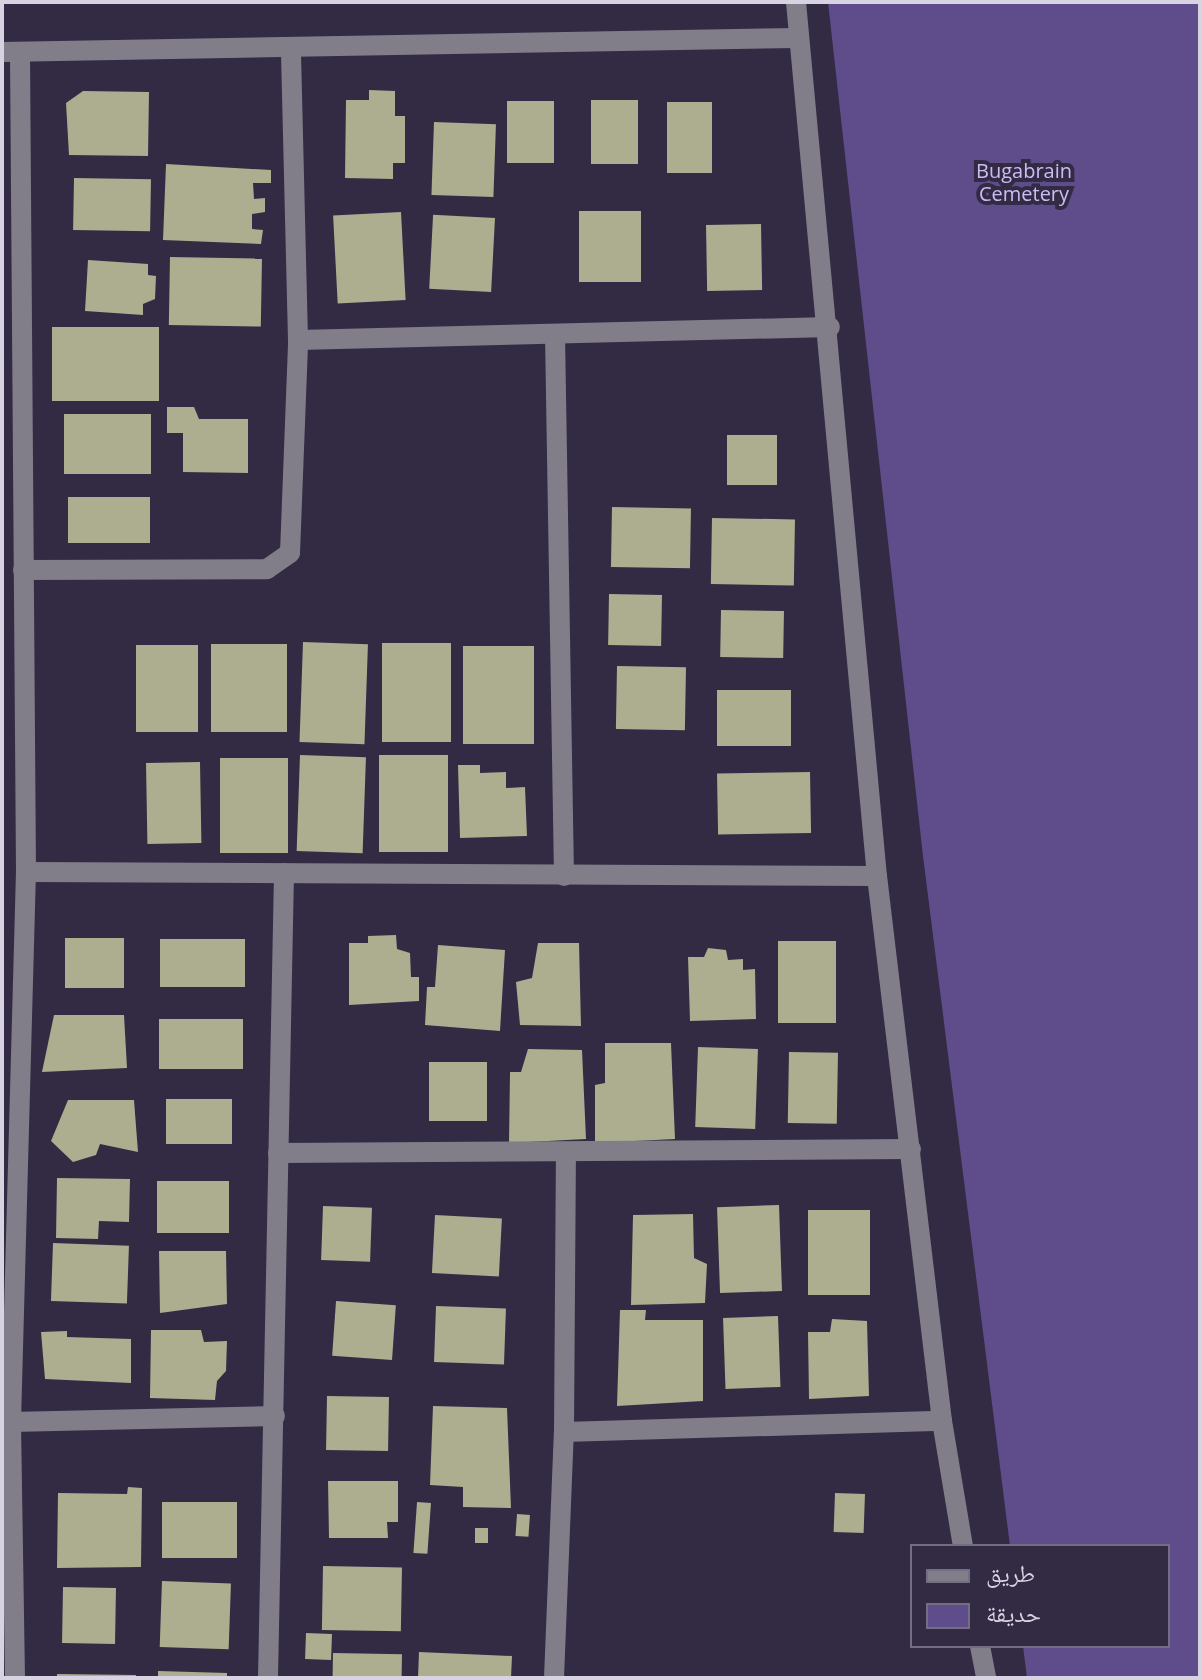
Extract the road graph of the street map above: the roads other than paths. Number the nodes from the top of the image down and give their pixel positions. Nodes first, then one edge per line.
1 (796, 2) edge
2 (798, 38) junction
3 (291, 49) junction
4 (11, 52) edge
5 (830, 327) junction
6 (555, 334) junction
7 (298, 340) junction
8 (23, 570) junction
9 (26, 872) junction
10 (284, 873) junction
11 (564, 876) junction
12 (877, 876) junction
13 (911, 1149) junction
14 (278, 1153) junction
15 (566, 1153) junction
16 (275, 1416) junction
17 (942, 1421) junction
18 (11, 1422) junction
19 (564, 1432) junction
20 (963, 1544) edge
21 (980, 1648) edge
22 (15, 1678) edge
23 (268, 1678) edge
24 (554, 1678) edge
25 (986, 1678) edge

1 - 2 street
2 - 3 street
2 - 5 street
3 - 4 street
3 - 7 street
4 - 8 street
5 - 6 street
5 - 12 street
6 - 7 street
6 - 11 street
7 - 8 street
8 - 9 street
9 - 10 street
9 - 18 street
10 - 11 street
10 - 14 street
11 - 12 street
12 - 13 street
13 - 15 street
13 - 17 street
14 - 15 street
14 - 16 street
15 - 19 street
16 - 18 street
16 - 23 street
17 - 19 street
17 - 20 street
18 - 22 street
19 - 24 street
21 - 25 street

